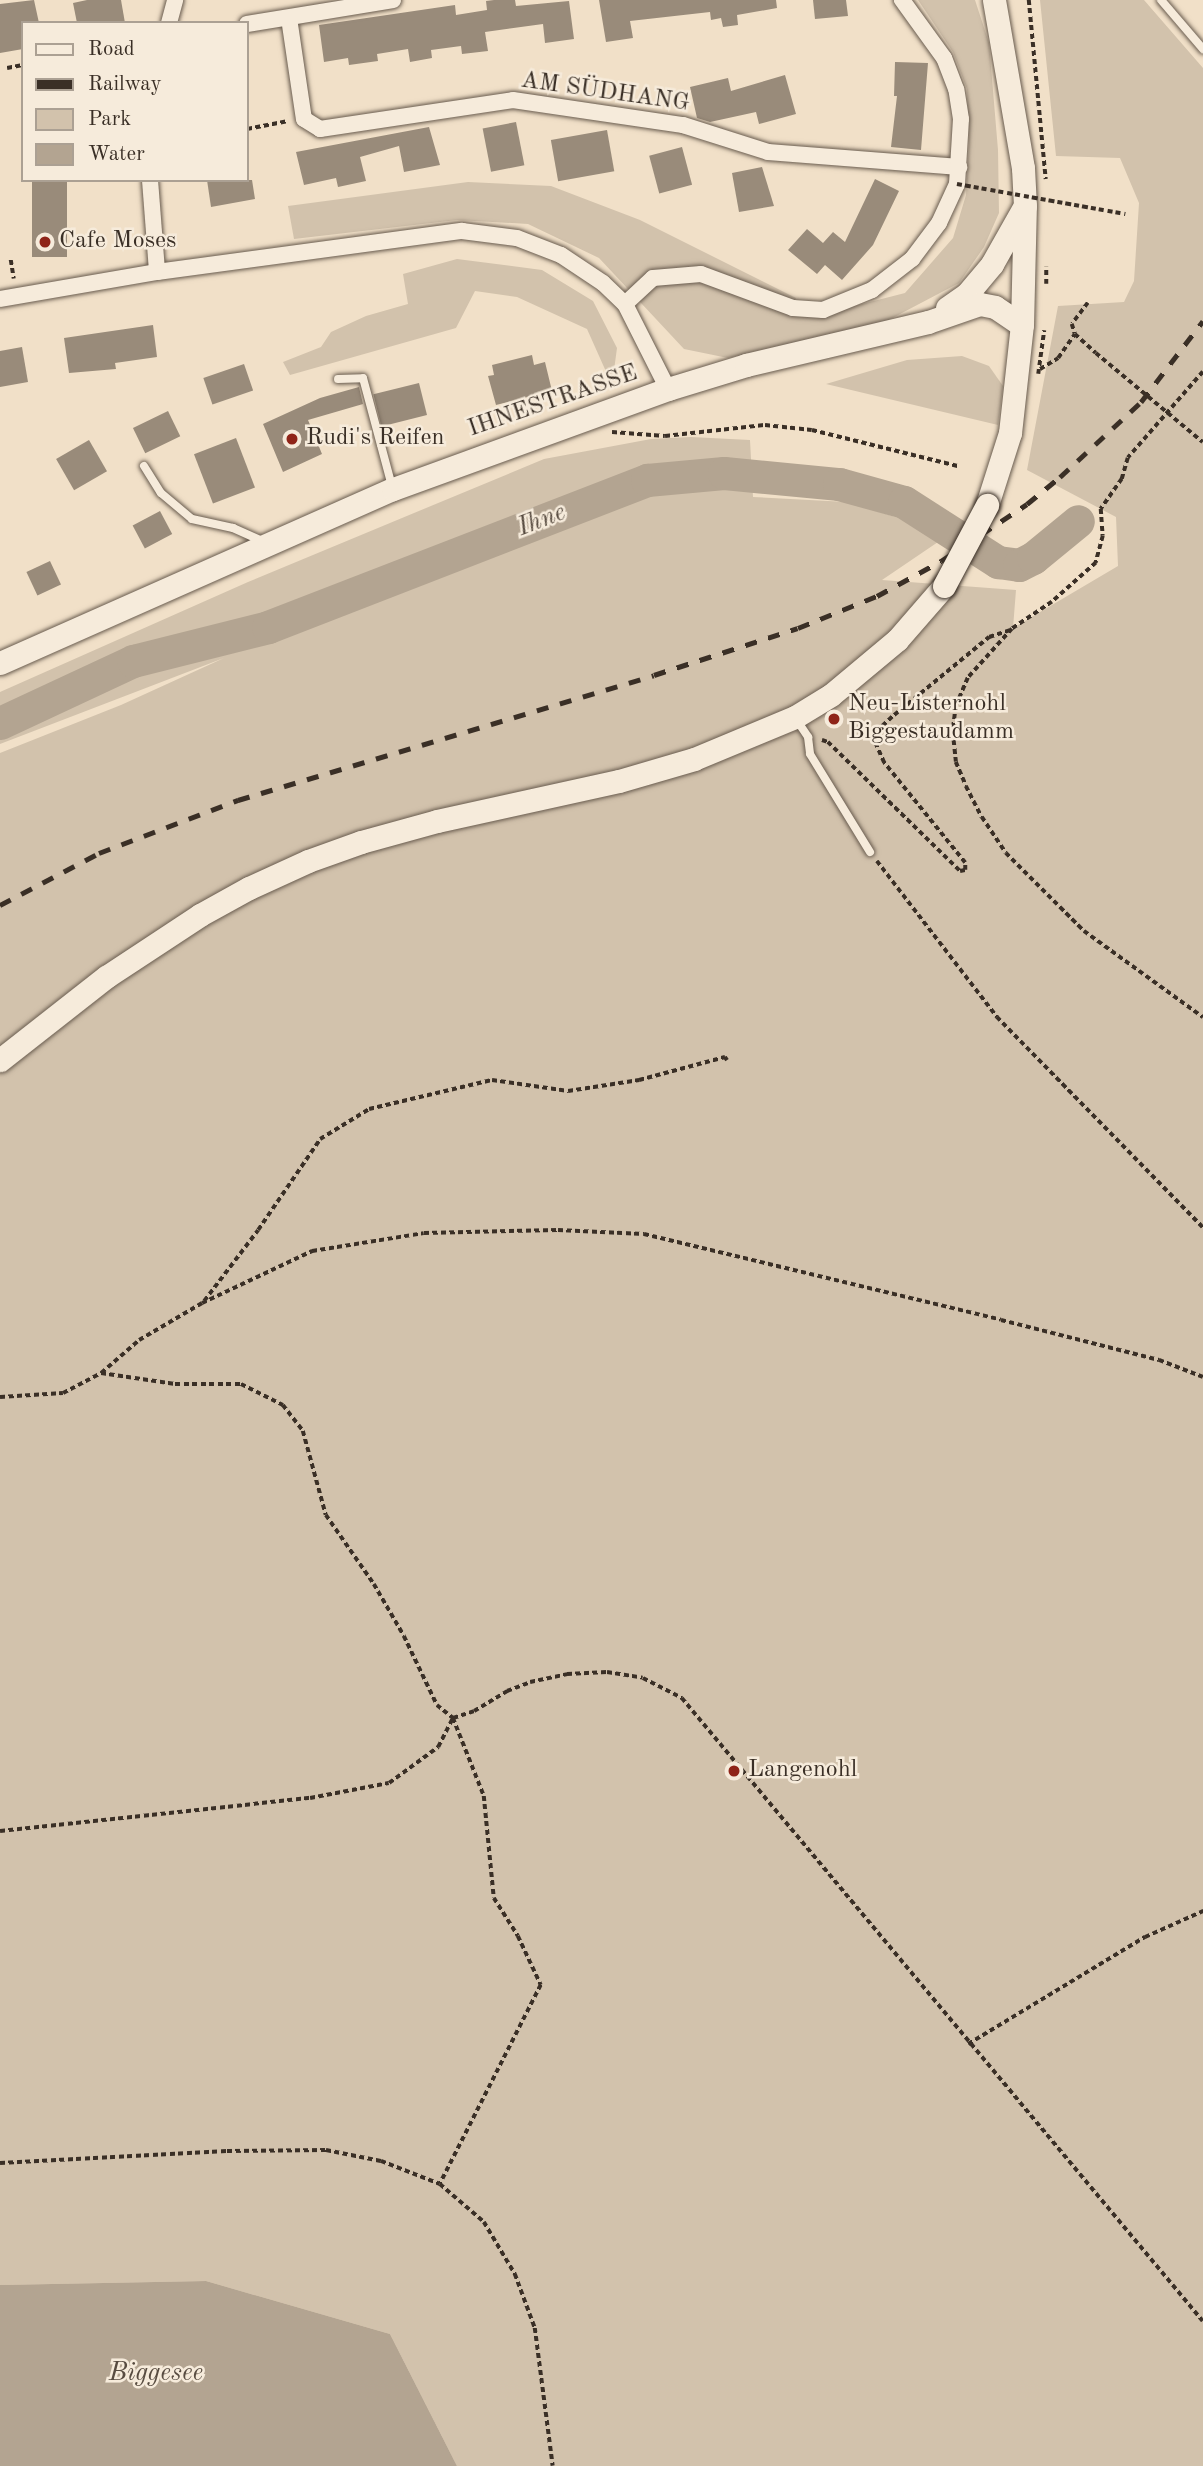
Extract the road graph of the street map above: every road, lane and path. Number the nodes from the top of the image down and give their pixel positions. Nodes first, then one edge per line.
1 (175, 0) edge
2 (393, 0) edge
3 (902, 0) edge
4 (994, 0) edge
5 (1030, 0) edge
6 (1161, 0) edge
7 (337, 5) edge
8 (289, 18) junction
9 (170, 21) edge
10 (248, 24) edge
11 (1203, 49) edge
12 (21, 65) edge
13 (6, 68) dead end
14 (304, 119) junction
15 (248, 129) edge
16 (960, 167) junction
17 (1046, 169) dead end
18 (150, 182) edge
19 (957, 184) junction
20 (1025, 206) junction
21 (1125, 214) dead end
22 (157, 272) junction
23 (0, 299) edge
24 (1087, 303) dead end
25 (625, 304) junction
26 (928, 322) junction
27 (1022, 325) junction
28 (1075, 334) junction
29 (1040, 369) dead end
30 (1203, 372) edge
31 (338, 379) dead end
32 (668, 389) junction
33 (584, 421) junction
34 (1203, 442) edge
35 (144, 466) dead end
36 (958, 466) dead end
37 (393, 489) junction
38 (268, 543) junction
39 (1012, 629) junction
40 (0, 663) edge
41 (795, 717) junction
42 (807, 737) junction
43 (870, 852) joint
44 (1203, 1017) edge
45 (0, 1060) edge
46 (727, 1060) dead end
47 (1203, 1227) edge
48 (202, 1304) junction
49 (101, 1373) junction
50 (1203, 1377) edge
51 (0, 1397) edge
52 (453, 1718) junction
53 (0, 1832) edge
54 (1203, 1911) edge
55 (968, 2043) junction
56 (0, 2163) edge
57 (440, 2184) junction
58 (1203, 2321) edge
59 (553, 2466) edge

1 - 9 street
2 - 7 street
3 - 16 street
4 - 20 main road
5 - 17 path
6 - 11 lane
7 - 8 street
8 - 10 street
8 - 14 street
12 - 13 path
14 - 15 path
14 - 16 street, AM SÜDHANG
16 - 19 street
18 - 22 street
19 - 21 path, bridge
19 - 25 street
20 - 26 main road
20 - 27 main road
22 - 23 street
22 - 25 street
24 - 28 path
25 - 32 street
26 - 27 main road, IHNESTRASSE
26 - 32 main road, IHNESTRASSE
27 - 41 main road, bridge
28 - 29 path
28 - 34 path, bridge
30 - 39 path
31 - 37 lane
32 - 33 main road, IHNESTRASSE
33 - 36 path
33 - 37 main road, IHNESTRASSE
35 - 38 lane
37 - 38 main road, IHNESTRASSE
38 - 40 main road, IHNESTRASSE
39 - 42 path
39 - 44 path
41 - 42 lane
41 - 45 main road
42 - 43 lane
43 - 47 path
46 - 48 path
48 - 49 path
48 - 50 path
49 - 51 path
49 - 52 path
52 - 53 path
52 - 55 path
52 - 57 path
54 - 55 path
55 - 58 path
56 - 57 path
57 - 59 path

